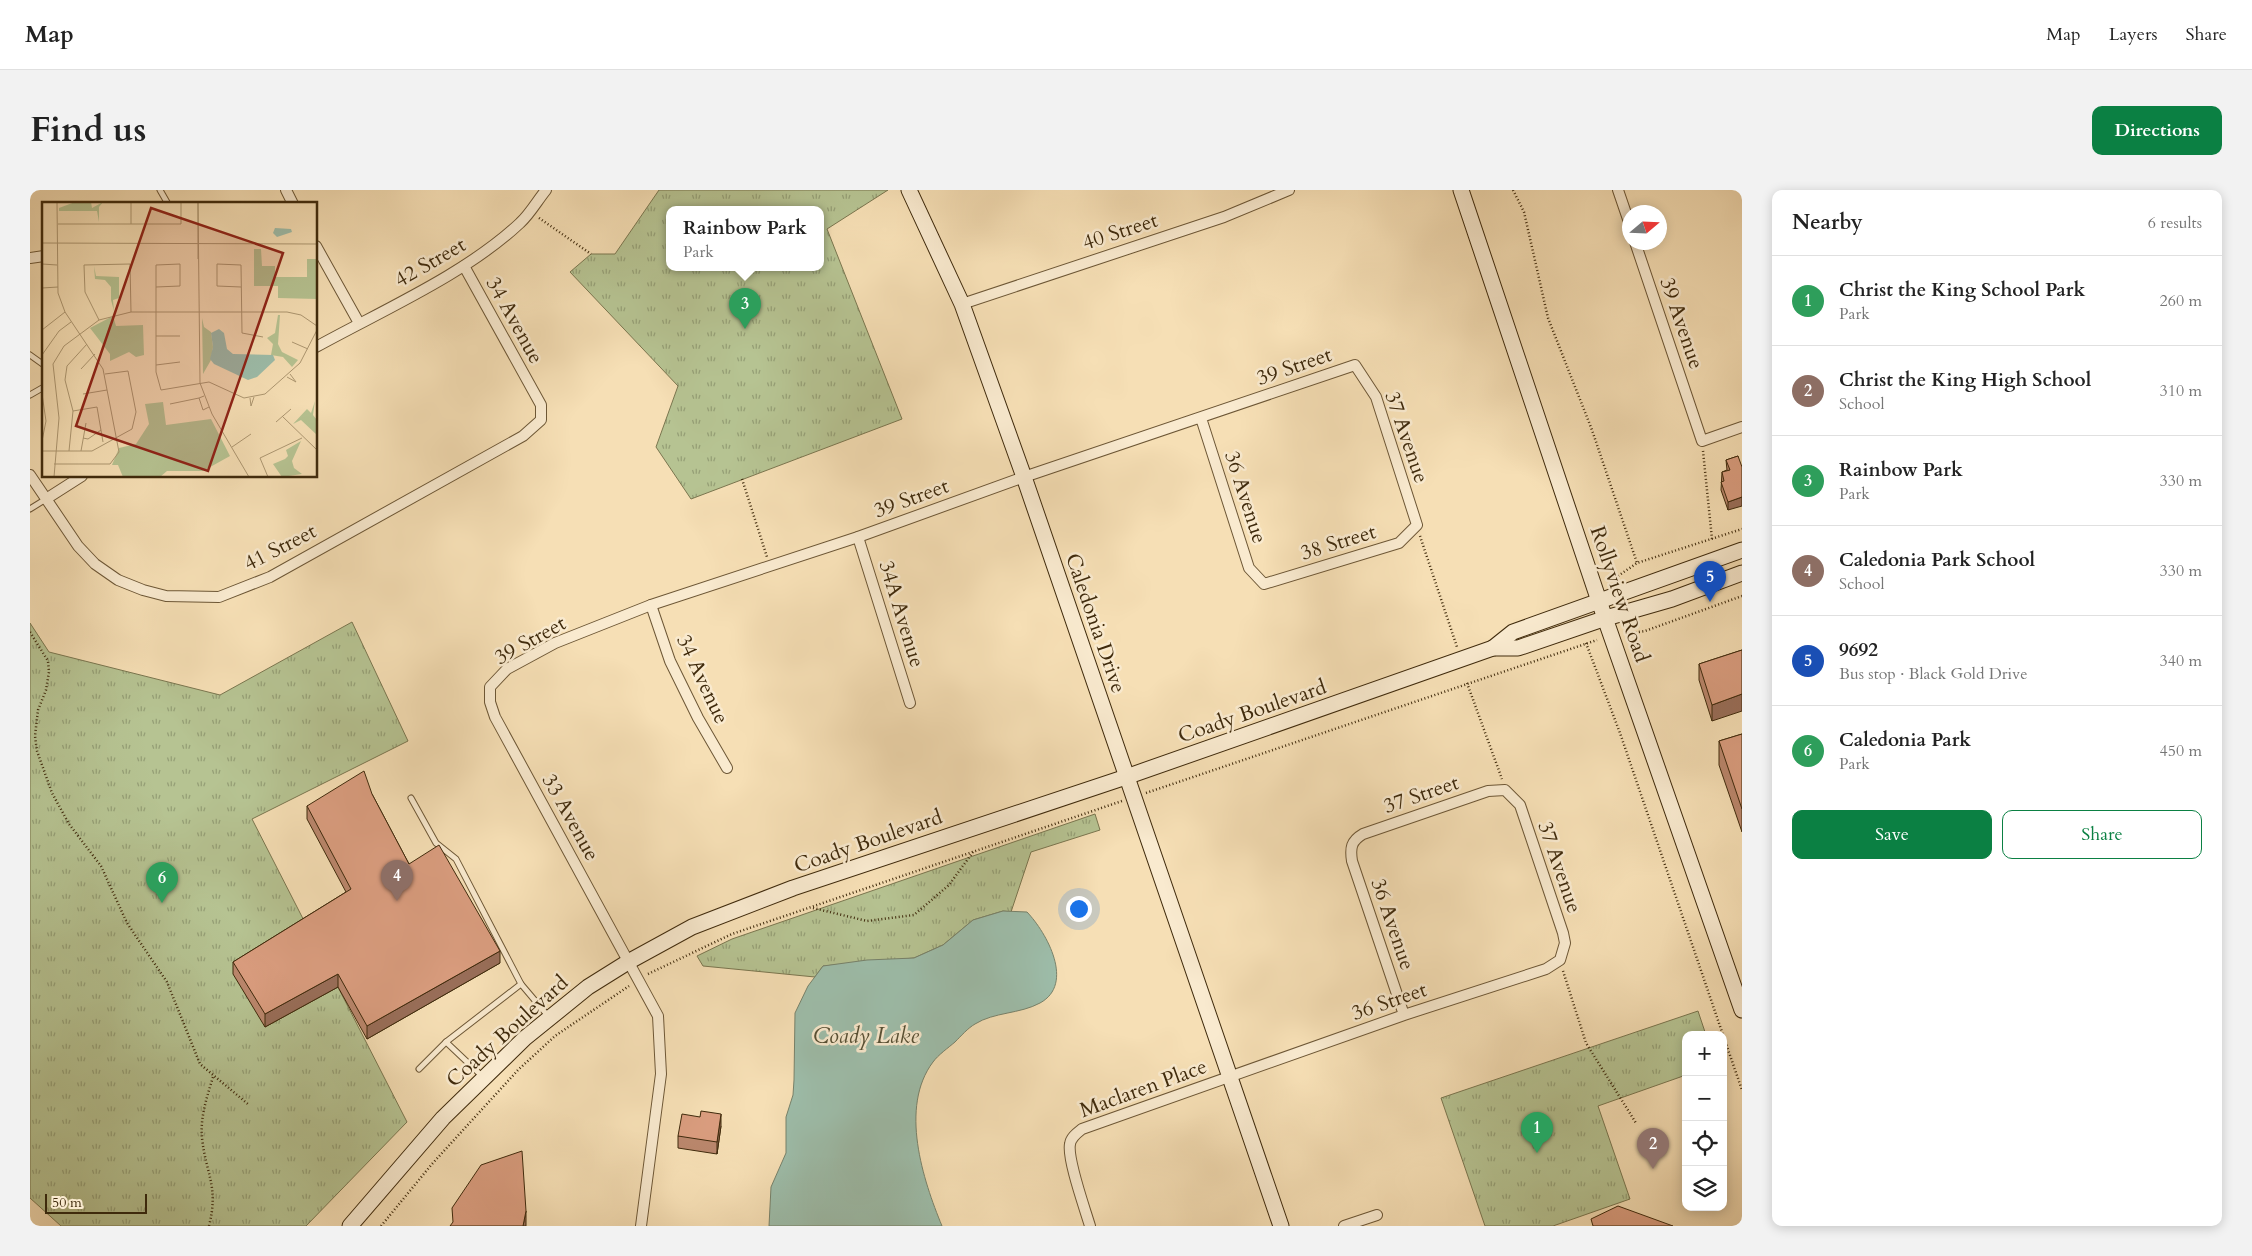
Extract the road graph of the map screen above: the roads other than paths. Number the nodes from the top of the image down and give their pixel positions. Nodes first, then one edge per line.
1 (160, 190) edge
2 (286, 190) edge
3 (546, 190) edge
4 (909, 190) edge
5 (1289, 190) edge
6 (1460, 190) edge
7 (1618, 190) edge
8 (167, 202) edge
9 (292, 202) edge
10 (1623, 205) edge
11 (318, 250) edge
12 (1638, 250) edge
13 (464, 266) junction
14 (962, 304) junction
15 (359, 323) junction
16 (318, 346) edge
17 (30, 355) edge
18 (42, 364) edge
19 (1355, 365) joint
20 (42, 388) edge
21 (30, 395) edge
22 (1200, 418) junction
23 (541, 420) joint
24 (1742, 427) edge
25 (30, 475) edge
26 (1024, 477) junction
27 (79, 478) edge
28 (46, 499) junction
29 (30, 509) edge
30 (1417, 525) joint
31 (858, 537) junction
32 (1742, 550) edge
33 (1742, 573) edge
34 (1264, 584) joint
35 (1599, 601) junction
36 (651, 605) junction
37 (1606, 618) junction
38 (1493, 648) junction
39 (490, 687) joint
40 (910, 703) dead end
41 (727, 768) dead end
42 (1126, 777) junction
43 (1506, 790) joint
44 (411, 798) dead end
45 (1352, 843) joint
46 (1560, 960) joint
47 (628, 962) junction
48 (522, 984) junction
49 (1742, 1010) edge
50 (1404, 1015) junction
51 (549, 1017) junction
52 (446, 1042) junction
53 (419, 1069) dead end
54 (1229, 1076) junction
55 (483, 1078) junction
56 (1377, 1215) dead end
57 (350, 1226) edge
58 (641, 1226) edge
59 (1090, 1226) edge
60 (1281, 1226) edge
61 (1344, 1226) edge

1 - 8 lane
2 - 9 street
3 - 13 street, 42 Street
4 - 14 main road, Caledonia Drive
5 - 14 street, 40 Street
6 - 35 main road, Rollyview Road
7 - 10 street
11 - 15 street
12 - 24 street, 39 Avenue
13 - 15 street, 42 Street
13 - 23 street, 34 Avenue
14 - 26 main road, Caledonia Drive
15 - 16 street, 42 Street
17 - 18 lane
19 - 22 street, 39 Street
19 - 30 street, 37 Avenue
20 - 21 lane
22 - 26 street, 39 Street
22 - 34 street, 36 Avenue
23 - 28 street, 41 Street
25 - 28 street, 41 Street
26 - 31 street, 39 Street
26 - 42 main road, Caledonia Drive
27 - 28 street
28 - 29 lane
30 - 34 street, 38 Street
31 - 36 street, 39 Street
31 - 40 street, 34A Avenue
32 - 35 main road, Coady Boulevard
33 - 37 main road, Coady Boulevard
35 - 37 main road, Rollyview Road
35 - 38 main road, Coady Boulevard
36 - 39 street, 39 Street
36 - 41 street, 34 Avenue
37 - 38 main road, Coady Boulevard
37 - 49 main road, Rollyview Road
38 - 42 main road, Coady Boulevard
39 - 47 street, 33 Avenue
42 - 47 main road, Coady Boulevard
42 - 54 main road, Caledonia Drive
43 - 45 street, 37 Street
43 - 46 street, 37 Avenue
44 - 48 lane
45 - 50 street, 36 Avenue
46 - 50 street, 36 Street
47 - 51 main road, Coady Boulevard
47 - 58 street, 33 Avenue
48 - 51 lane
48 - 52 lane
50 - 54 street, 36 Street
51 - 55 main road, Coady Boulevard
52 - 53 lane
52 - 55 lane
54 - 59 street, Maclaren Place
54 - 60 main road, Caledonia Drive
55 - 57 main road, Coady Boulevard
56 - 61 street

